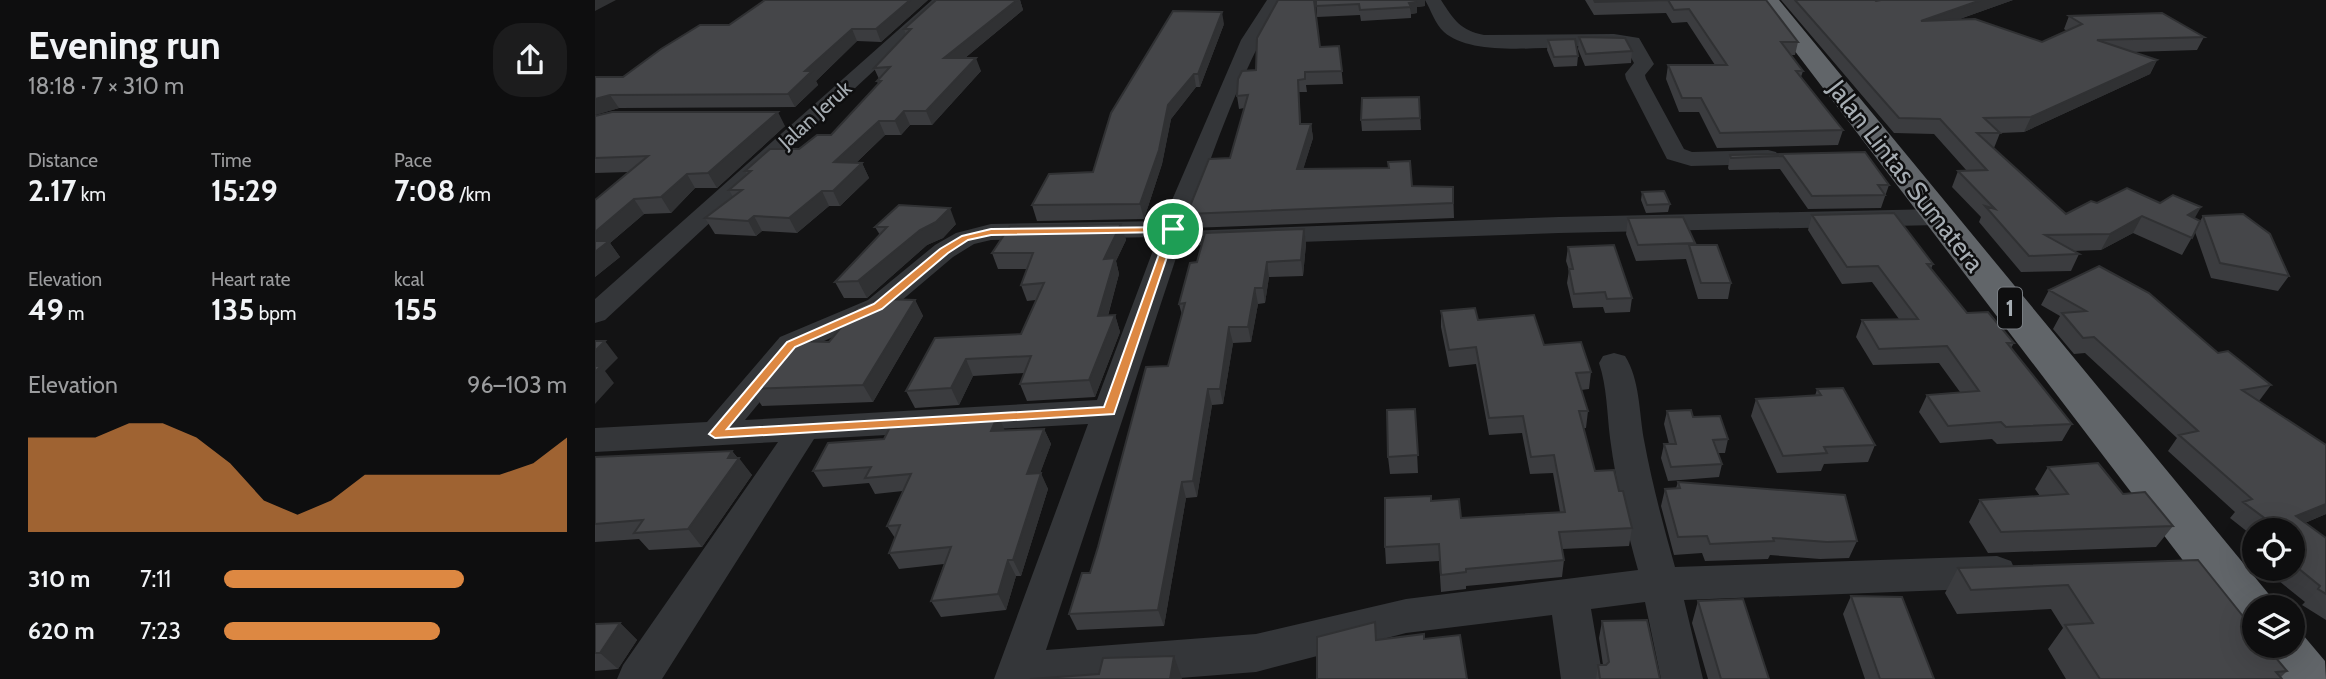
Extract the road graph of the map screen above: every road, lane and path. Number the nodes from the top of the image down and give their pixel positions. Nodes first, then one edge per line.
1 (942, 0) edge
2 (1275, 0) edge
3 (1433, 0) edge
4 (1767, 0) edge
5 (786, 116) dead end
6 (814, 116) junction
7 (1795, 156) edge
8 (1938, 217) junction
9 (1172, 234) junction
10 (595, 314) edge
11 (1614, 363) dead end
12 (1109, 411) junction
13 (804, 429) junction
14 (715, 434) junction
15 (595, 439) edge
16 (2214, 564) junction
17 (2172, 565) edge
18 (2034, 570) edge
19 (1661, 584) junction
20 (1569, 595) junction
21 (2242, 599) edge
22 (2289, 658) edge
23 (1016, 676) edge
24 (638, 679) edge
25 (1582, 679) edge
26 (1682, 679) edge
27 (2306, 679) edge

1 - 6 street, Jalan Jeruk
2 - 9 street
3 - 7 street
4 - 8 highway, Jalan Lintas Sumatera / 1
5 - 6 street
6 - 10 street, Jalan Jeruk
8 - 9 street
8 - 16 highway, Jalan Lintas Sumatera / 1
9 - 12 street
9 - 14 street
11 - 19 street
12 - 13 street
12 - 23 street
13 - 14 street
13 - 24 street
14 - 15 street
16 - 17 street
16 - 21 highway, Jalan Lintas Sumatera / 1
18 - 19 street
19 - 20 street
19 - 26 street
20 - 23 street
20 - 25 street
22 - 27 highway

